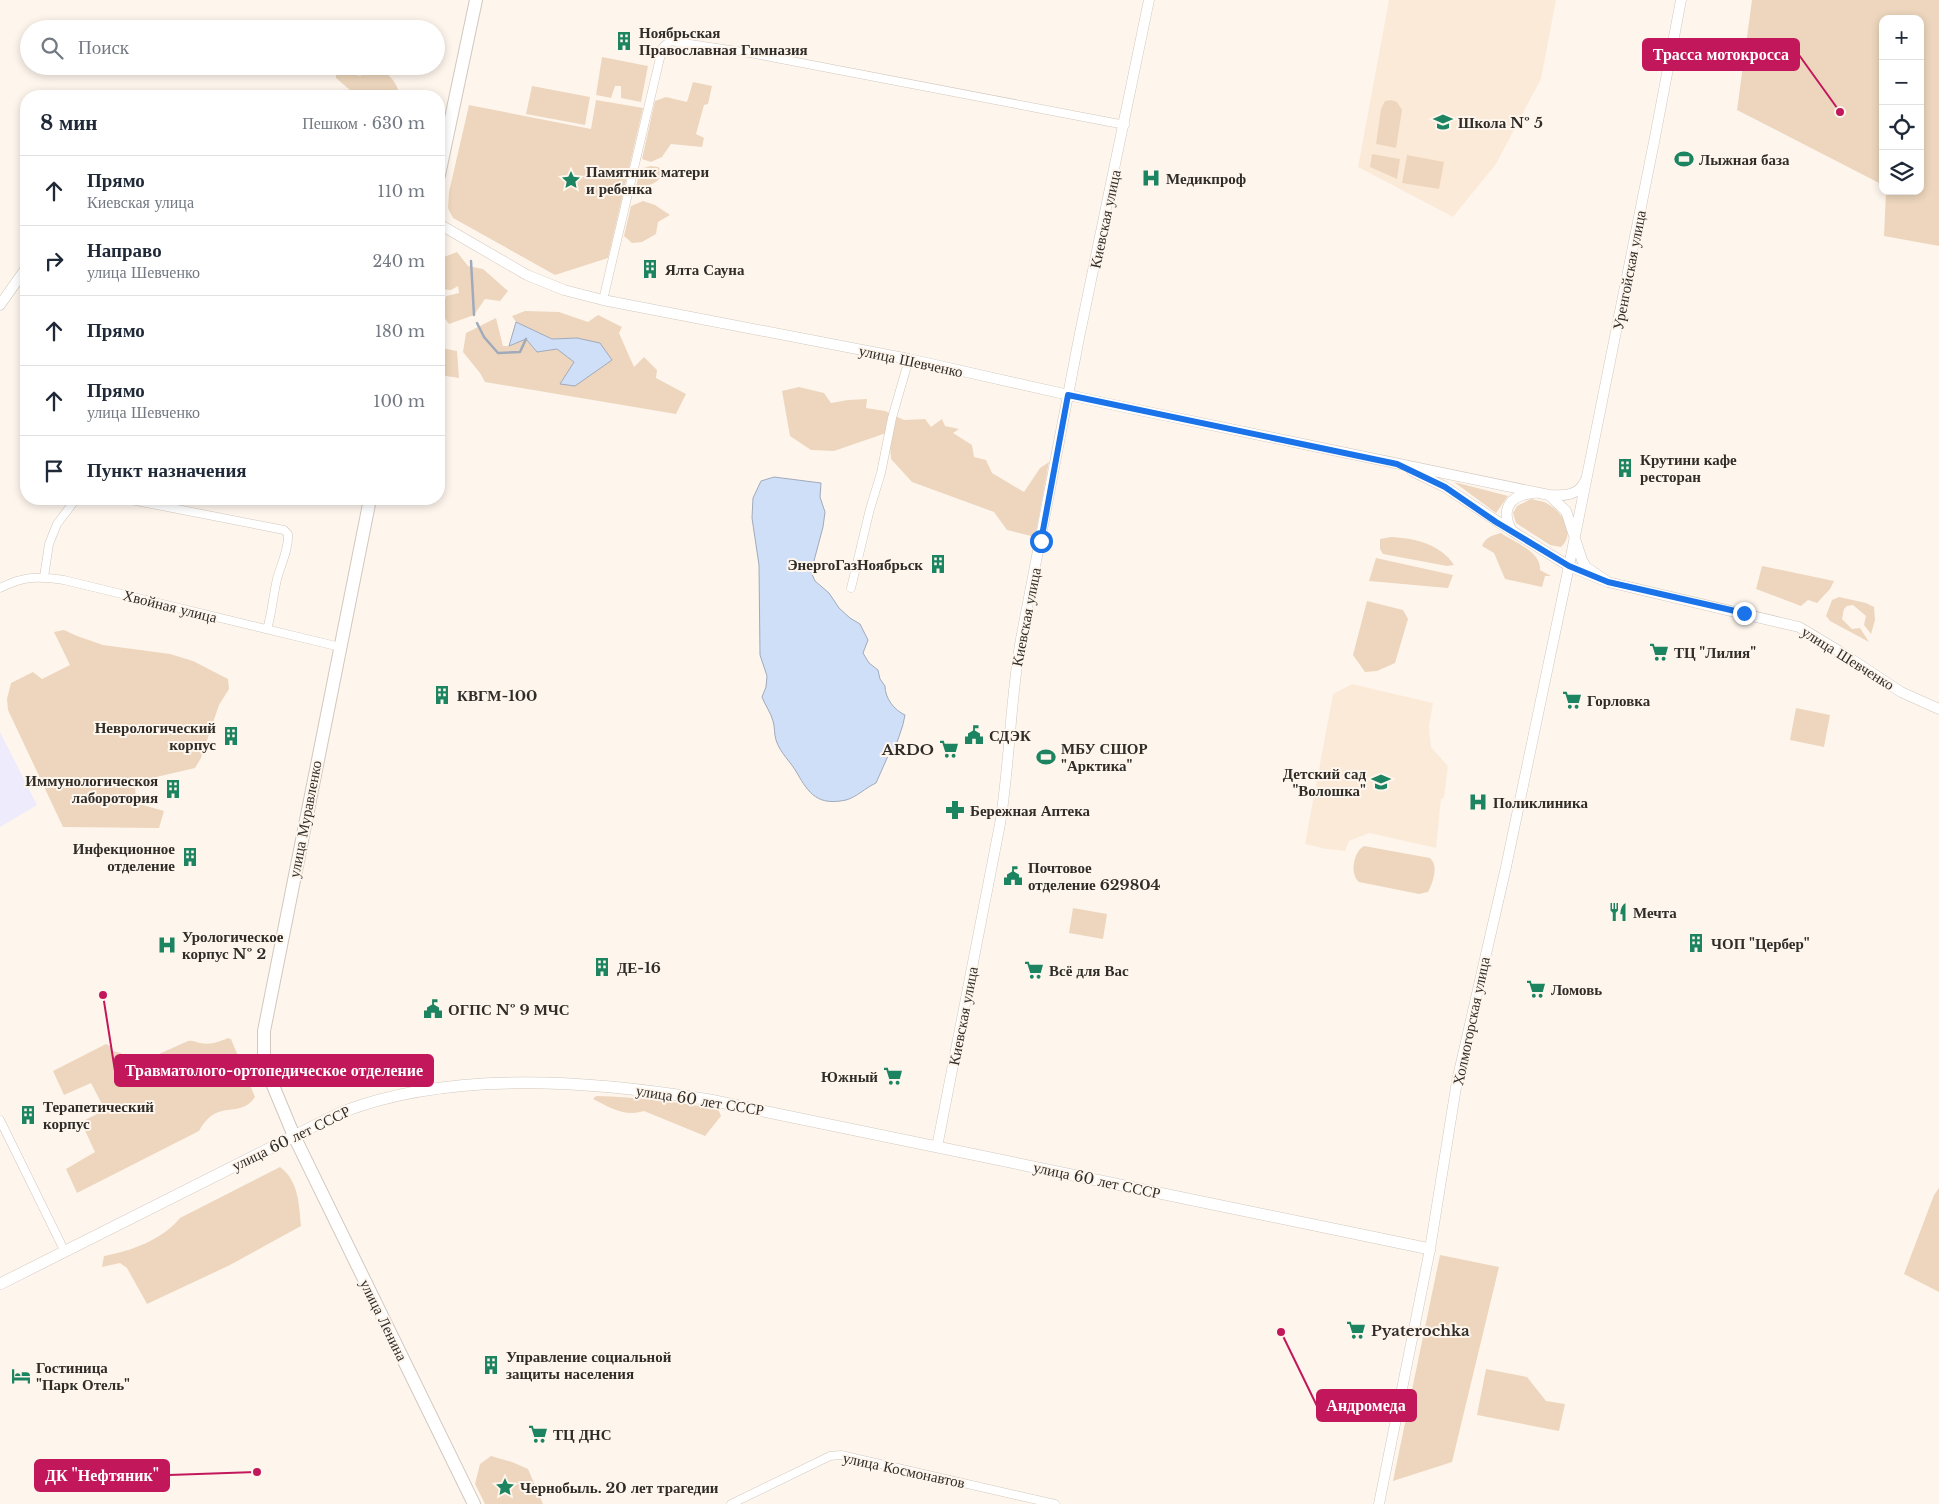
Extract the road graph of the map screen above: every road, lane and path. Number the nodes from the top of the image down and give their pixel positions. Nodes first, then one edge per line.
1 (476, 0) edge
2 (1149, 0) edge
3 (1681, 0) edge
4 (1125, 125) junction
5 (445, 147) edge
6 (445, 227) edge
7 (20, 277) edge
8 (603, 300) junction
9 (0, 305) edge
10 (909, 360) junction
11 (1068, 395) junction
12 (1397, 464) junction
13 (1588, 473) junction
14 (1546, 494) junction
15 (71, 505) edge
16 (157, 505) edge
17 (369, 505) edge
18 (1512, 531) junction
19 (1574, 540) junction
20 (1540, 550) junction
21 (1569, 566) junction
22 (44, 577) junction
23 (1608, 582) junction
24 (0, 588) edge
25 (852, 588) dead end
26 (266, 629) junction
27 (340, 647) junction
28 (1939, 709) edge
29 (0, 1120) edge
30 (294, 1136) junction
31 (937, 1147) junction
32 (1430, 1248) junction
33 (65, 1252) junction
34 (0, 1284) edge
35 (474, 1504) edge
36 (731, 1504) edge
37 (1055, 1504) edge
38 (1378, 1504) edge

1 - 5 main road
2 - 4 street, Киевская улица
3 - 13 street, Уренгойская улица
4 - 8 street
4 - 11 street, Киевская улица
6 - 8 street, улица Шевченко
7 - 9 street
8 - 10 street, улица Шевченко
10 - 11 street, улица Шевченко
10 - 25 street
11 - 12 street, улица Шевченко
11 - 31 street, Киевская улица
12 - 14 street
12 - 18 street
13 - 14 street
13 - 19 street, Уренгойская улица
14 - 18 street
14 - 19 street
15 - 22 street
16 - 26 street
17 - 27 main road, улица Муравленко
18 - 20 street
19 - 20 street
19 - 21 street, Холмогорская улица
19 - 23 street
20 - 21 street
21 - 23 street
21 - 32 street, Холмогорская улица
22 - 24 street, Хвойная улица
22 - 26 street, Хвойная улица
23 - 28 street, улица Шевченко
26 - 27 street, Хвойная улица
27 - 30 main road, улица Муравленко
29 - 33 street
30 - 31 main road, улица 60 лет СССР
30 - 33 main road, улица 60 лет СССР
30 - 35 main road, улица Ленина
31 - 32 main road, улица 60 лет СССР
32 - 38 street, Холмогорская улица
33 - 34 main road, улица 60 лет СССР
36 - 37 street, улица Космонавтов

